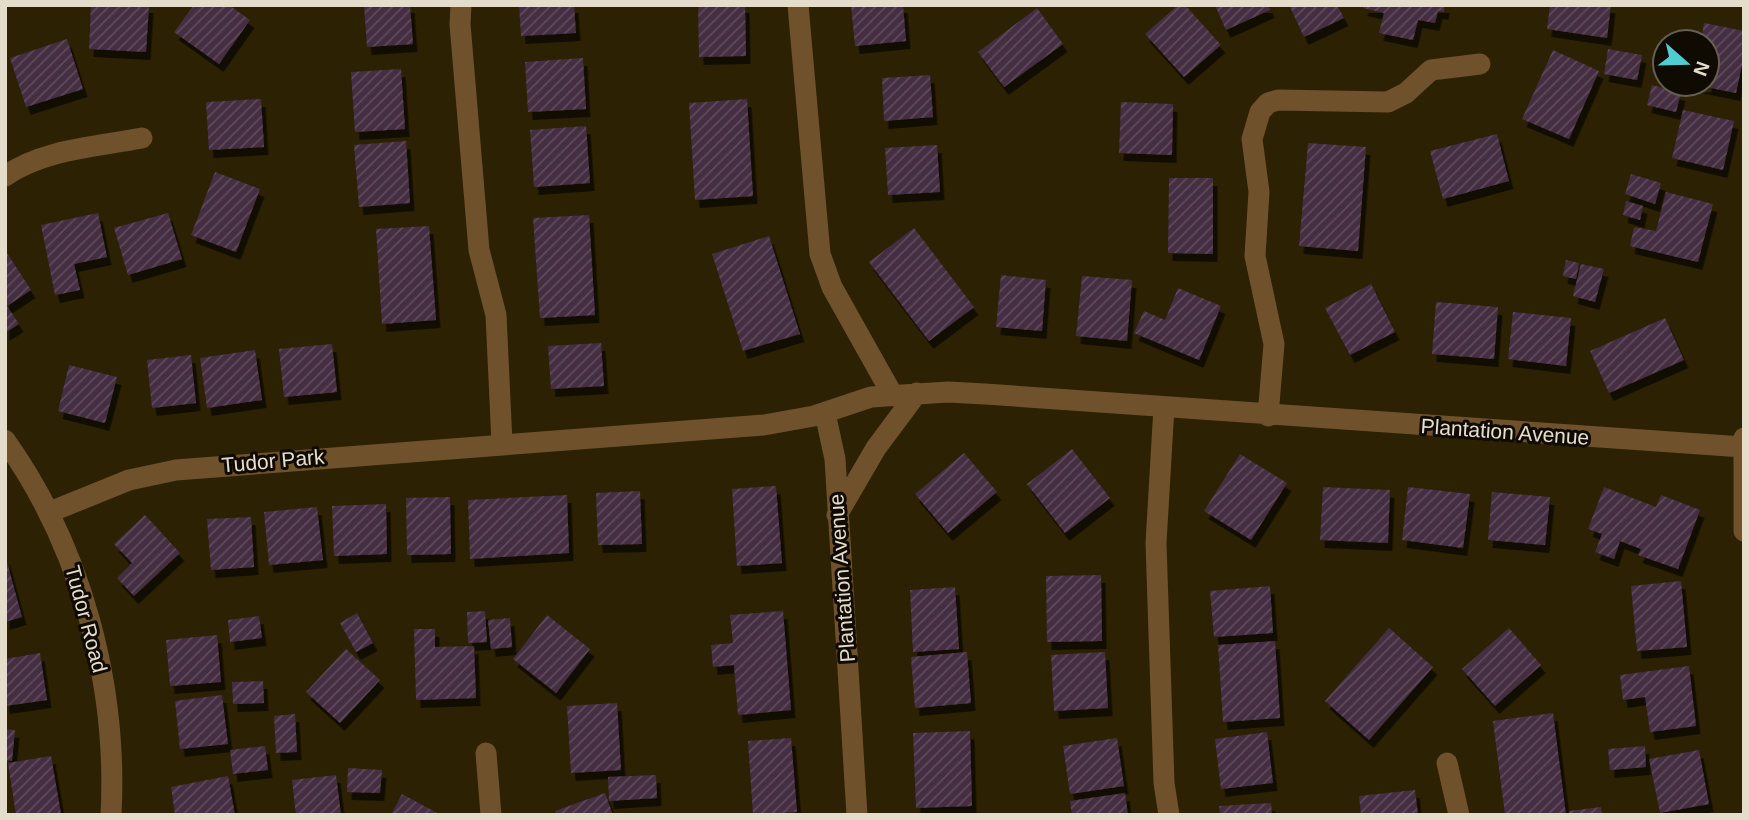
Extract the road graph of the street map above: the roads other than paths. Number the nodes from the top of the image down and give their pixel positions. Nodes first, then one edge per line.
1 (461, 5) edge
2 (798, 5) edge
3 (1480, 64) dead end
4 (142, 138) dead end
5 (5, 176) edge
6 (917, 393) junction
7 (892, 394) junction
8 (1164, 407) junction
9 (825, 413) junction
10 (1268, 416) junction
11 (1744, 438) edge
12 (5, 440) edge
13 (502, 443) junction
14 (1743, 447) edge
15 (50, 512) junction
16 (837, 515) junction
17 (1744, 531) edge
18 (486, 753) dead end
19 (1447, 763) dead end
20 (111, 815) edge
21 (491, 815) edge
22 (857, 815) edge
23 (1169, 815) edge
24 (1459, 815) edge

1 - 13 street
2 - 7 street
3 - 10 street
4 - 5 street
6 - 7 street, Plantation Avenue
6 - 8 street, Plantation Avenue
6 - 16 street
7 - 9 street, Plantation Avenue
8 - 10 street, Plantation Avenue
8 - 23 street
9 - 13 street, Tudor Park
9 - 16 street, Plantation Avenue
10 - 14 street, Plantation Avenue
11 - 14 street
12 - 15 street, Tudor Road
13 - 15 street, Tudor Park
14 - 17 street
15 - 20 street, Tudor Road
16 - 22 street, Plantation Avenue
18 - 21 street
19 - 24 street

